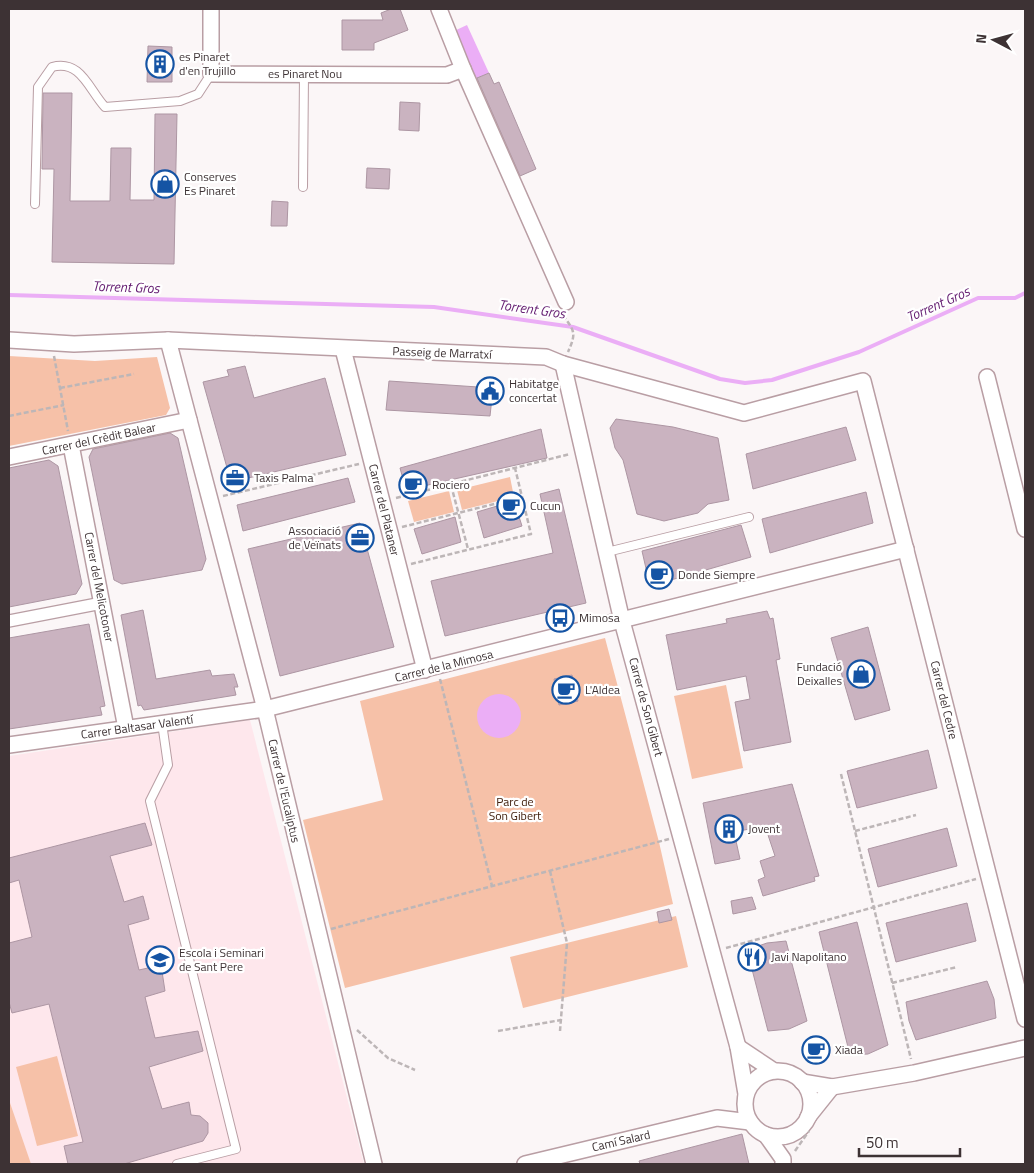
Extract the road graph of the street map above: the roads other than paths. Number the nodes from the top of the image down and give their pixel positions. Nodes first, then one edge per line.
1 (211, 9) edge
2 (439, 9) edge
3 (463, 69) junction
4 (210, 74) junction
5 (304, 74) junction
6 (303, 187) dead end
7 (35, 204) dead end
8 (566, 302) road end
9 (9, 340) edge
10 (168, 340) junction
11 (343, 349) junction
12 (563, 364) junction
13 (987, 377) dead end
14 (863, 381) joint
15 (189, 420) junction
16 (71, 445) junction
17 (9, 457) edge
18 (749, 517) dead end
19 (1025, 530) edge
20 (906, 549) junction
21 (607, 552) junction
22 (102, 603) junction
23 (9, 621) edge
24 (622, 621) junction
25 (432, 669) junction
26 (265, 709) junction
27 (162, 724) junction
28 (126, 728) junction
29 (9, 745) edge
30 (1025, 1019) edge
31 (738, 1047) junction
32 (1025, 1048) edge
33 (774, 1071) junction
34 (802, 1082) junction
35 (832, 1087) junction
36 (746, 1097) junction
37 (717, 1118) junction
38 (807, 1118) junction
39 (750, 1122) junction
40 (793, 1133) junction
41 (766, 1135) junction
42 (559, 1160) edge
43 (783, 1162) edge
44 (177, 1164) edge
45 (374, 1164) edge
46 (525, 1164) edge

1 - 4 street
2 - 3 street
3 - 5 street, es Pinaret Nou
3 - 8 street
4 - 5 street, es Pinaret Nou
4 - 7 lane
5 - 6 lane
9 - 10 street, Passeig de Marratxí
10 - 11 street, Passeig de Marratxí
10 - 15 street, Carrer de l'Eucaliptus
11 - 12 street, Passeig de Marratxí
11 - 25 street, Carrer del Plataner
12 - 14 street, Passeig de Marratxí
12 - 21 street, Carrer de Son Gibert
13 - 19 street
14 - 20 street, Carrer del Cedre
15 - 16 street, Carrer del Crèdit Balear
15 - 26 street, Carrer de l'Eucaliptus
16 - 17 street, Carrer del Crèdit Balear
16 - 22 street, Carrer del Melicotoner
18 - 21 lane
20 - 24 street, Carrer de la Mimosa
20 - 30 street, Carrer del Cedre
21 - 24 street, Carrer de Son Gibert
22 - 23 street
22 - 28 street, Carrer del Melicotoner
24 - 25 street, Carrer de la Mimosa
24 - 31 street, Carrer de Son Gibert
25 - 26 street, Carrer de la Mimosa
26 - 27 street, Carrer Baltasar Valentí
26 - 45 street, Carrer de l'Eucaliptus
27 - 28 street, Carrer Baltasar Valentí
27 - 44 lane
28 - 29 street, Carrer Baltasar Valentí
31 - 33 street
31 - 36 street, Carrer de Son Gibert
32 - 35 street
33 - 34 street
33 - 36 street
34 - 35 street
34 - 38 street
35 - 38 street
36 - 37 street, Camí Salard
36 - 39 street
37 - 39 street, Camí Salard
37 - 42 street, Camí Salard
38 - 40 street
39 - 41 street
40 - 41 street
40 - 43 street
41 - 43 street
42 - 46 street, Camí Salard

